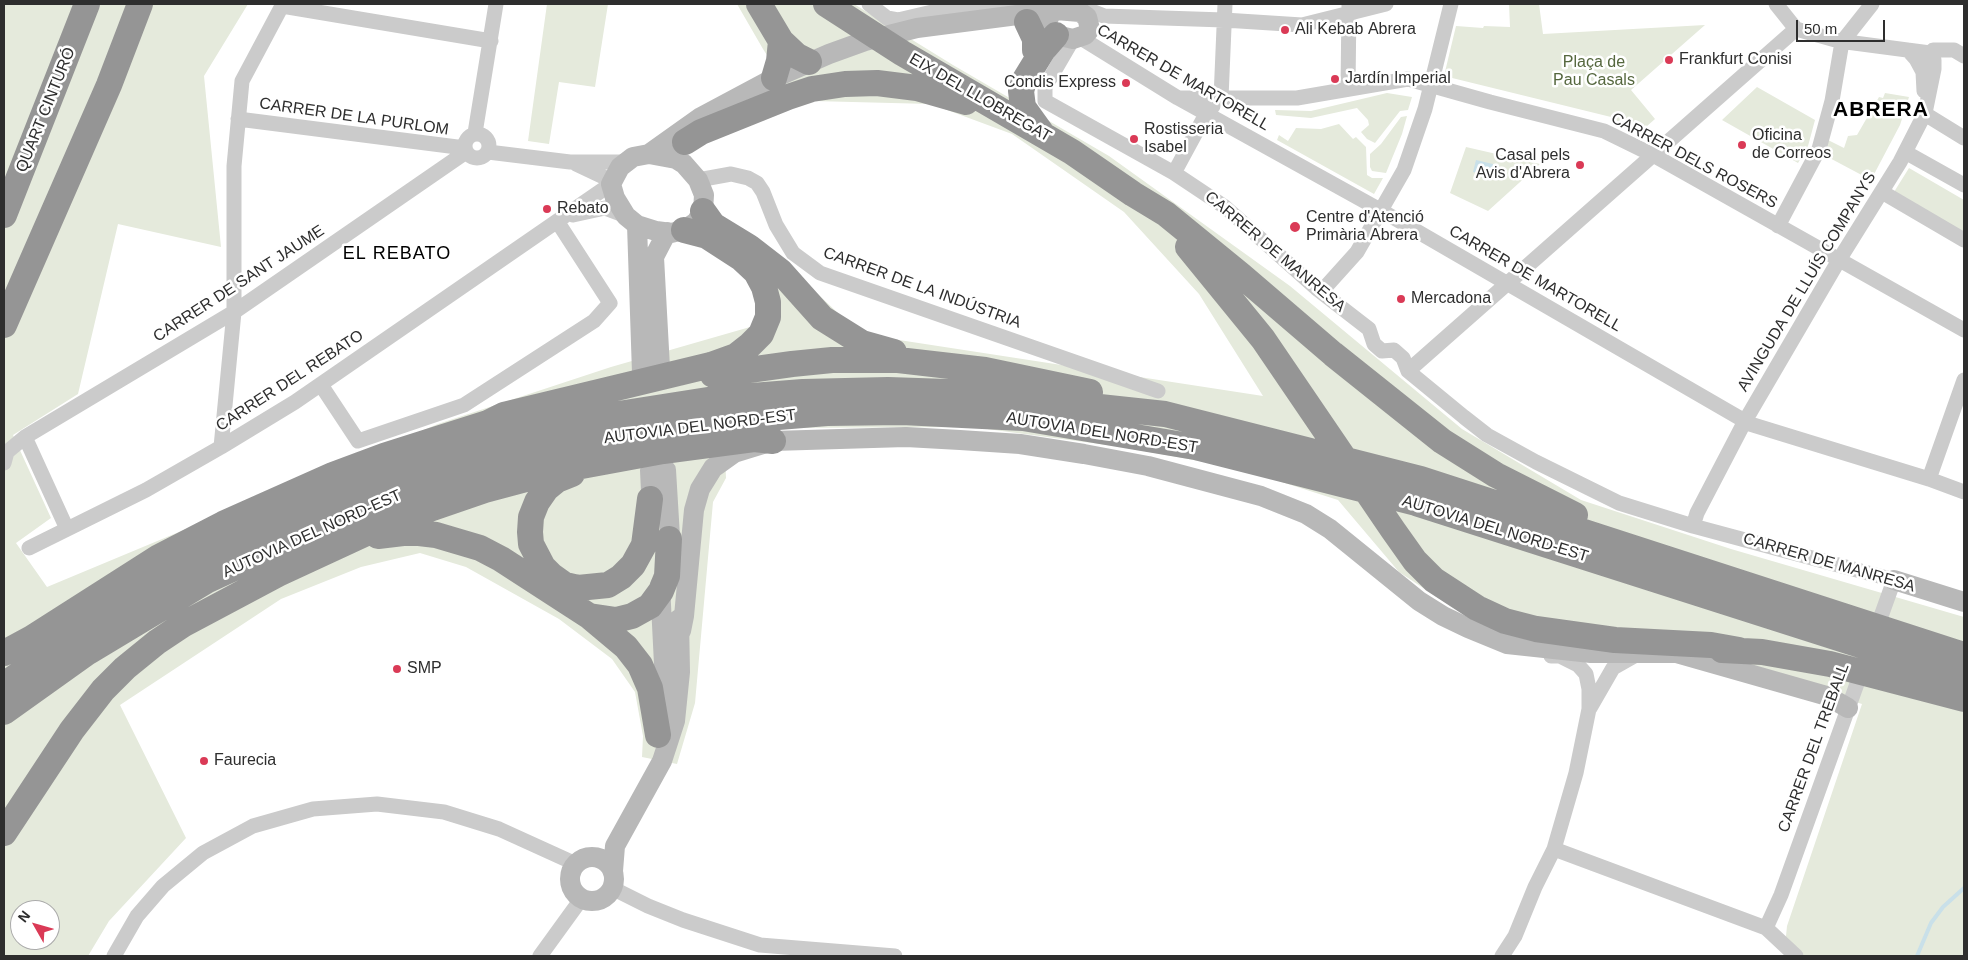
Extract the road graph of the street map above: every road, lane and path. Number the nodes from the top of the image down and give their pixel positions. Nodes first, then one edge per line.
1 (87, 4) edge
2 (140, 4) edge
3 (496, 4) edge
4 (759, 4) edge
5 (826, 4) edge
6 (869, 4) edge
7 (989, 4) edge
8 (1225, 4) edge
9 (1386, 4) edge
10 (1451, 4) edge
11 (1776, 4) edge
12 (1872, 4) edge
13 (282, 5) edge
14 (1349, 8) edge
15 (1135, 10) edge
16 (1224, 20) junction
17 (1067, 23) edge
18 (1796, 29) junction
19 (491, 41) junction
20 (782, 41) junction
21 (1842, 42) junction
22 (1908, 50) junction
23 (1930, 53) junction
24 (1964, 56) edge
25 (809, 62) junction
26 (1923, 72) junction
27 (774, 78) junction
28 (109, 85) junction
29 (1431, 86) junction
30 (1348, 89) junction
31 (969, 92) junction
32 (1178, 98) junction
33 (1221, 98) junction
34 (1000, 110) junction
35 (1206, 114) junction
36 (1925, 114) junction
37 (701, 117) junction
38 (238, 119) junction
39 (1916, 131) junction
40 (475, 134) junction
41 (1043, 134) junction
42 (1964, 138) edge
43 (466, 150) junction
44 (488, 152) junction
45 (1905, 152) junction
46 (685, 153) junction
47 (648, 154) junction
48 (1653, 155) junction
49 (570, 162) junction
50 (627, 162) junction
51 (1174, 173) junction
52 (611, 183) junction
53 (1964, 184) edge
54 (705, 191) junction
55 (1882, 192) junction
56 (1134, 194) junction
57 (1382, 212) junction
58 (4, 215) edge
59 (557, 221) junction
60 (632, 221) junction
61 (1778, 226) junction
62 (675, 231) junction
63 (1964, 240) edge
64 (1839, 260) junction
65 (1507, 283) junction
66 (1321, 292) junction
67 (4, 300) edge
68 (234, 312) junction
69 (4, 325) edge
70 (1964, 330) edge
71 (985, 370) junction
72 (1408, 370) junction
73 (1964, 380) edge
74 (321, 385) junction
75 (1162, 402) junction
76 (1745, 421) junction
77 (488, 423) junction
78 (25, 438) junction
79 (773, 441) junction
80 (221, 448) junction
81 (602, 462) junction
82 (4, 463) edge
83 (1929, 479) junction
84 (1964, 492) edge
85 (650, 499) junction
86 (1693, 526) junction
87 (67, 529) junction
88 (669, 539) junction
89 (346, 543) junction
90 (29, 548) dead end
91 (1642, 550) junction
92 (124, 578) junction
93 (1892, 584) junction
94 (661, 591) junction
95 (1964, 602) edge
96 (589, 616) junction
97 (681, 631) junction
98 (32, 638) junction
99 (4, 640) edge
100 (1507, 644) junction
101 (1739, 650) junction
102 (4, 653) edge
103 (1676, 653) junction
104 (1636, 655) junction
105 (1964, 655) edge
106 (4, 660) edge
107 (1964, 678) edge
108 (4, 685) edge
109 (1851, 699) junction
110 (1964, 699) edge
111 (1589, 709) junction
112 (4, 712) edge
113 (658, 735) junction
114 (649, 781) junction
115 (4, 833) edge
116 (615, 846) junction
117 (1554, 849) junction
118 (596, 857) junction
119 (576, 864) junction
120 (612, 880) junction
121 (582, 898) junction
122 (1766, 928) junction
123 (1793, 955) edge
124 (114, 956) edge
125 (540, 956) edge
126 (895, 956) edge
127 (1502, 956) edge

1 - 58 highway, QUART CINTURÓ
2 - 28 highway
3 - 19 street
4 - 20 highway
5 - 31 highway, EIX DEL LLOBREGAT
6 - 7 street
7 - 17 street
8 - 16 street
9 - 14 street
10 - 29 street
11 - 18 street
12 - 21 street
13 - 19 street
13 - 38 street
14 - 16 street
14 - 30 street
15 - 16 street
15 - 17 street
16 - 33 street
17 - 25 street
17 - 31 highway
17 - 32 street, CARRER DE MARTORELL
17 - 41 highway
17 - 51 street, CARRER DE MANRESA
18 - 21 street
18 - 48 street
19 - 40 street
20 - 25 highway
20 - 27 highway
21 - 22 street
21 - 61 street
22 - 23 street
22 - 26 street
23 - 24 street
23 - 26 street
23 - 36 street, AVINGUDA DE LLUÍS COMPANYS
25 - 27 street
26 - 39 street
27 - 37 street
28 - 67 highway
28 - 69 highway
29 - 30 street, CARRER DELS ROSERS
29 - 48 street, CARRER DELS ROSERS
29 - 57 street
30 - 33 street, CARRER DELS ROSERS
31 - 34 highway, EIX DEL LLOBREGAT
32 - 33 street, CARRER DELS ROSERS
32 - 35 street, CARRER DE MARTORELL
33 - 35 street
34 - 41 highway, EIX DEL LLOBREGAT
34 - 46 highway
35 - 51 street
35 - 57 street, CARRER DE MARTORELL
36 - 39 street, AVINGUDA DE LLUÍS COMPANYS
36 - 42 street
37 - 46 street
37 - 47 street
38 - 43 street, CARRER DE LA PURLOM
38 - 68 street
39 - 45 street, AVINGUDA DE LLUÍS COMPANYS
40 - 43 street
40 - 44 street
41 - 56 highway, EIX DEL LLOBREGAT
43 - 44 street
43 - 68 street, CARRER DE SANT JAUME
44 - 49 street
45 - 53 street
45 - 55 street, AVINGUDA DE LLUÍS COMPANYS
46 - 47 street
46 - 54 street
47 - 50 street
48 - 61 street, CARRER DELS ROSERS
48 - 65 street
49 - 50 street
49 - 52 street
50 - 52 street
51 - 66 street, CARRER DE MANRESA
52 - 59 street, CARRER DEL REBATO
52 - 60 street
54 - 62 street
54 - 71 highway
54 - 75 street, CARRER DE LA INDÚSTRIA
55 - 63 street
55 - 64 street, AVINGUDA DE LLUÍS COMPANYS
56 - 91 highway
56 - 101 highway
57 - 65 street, CARRER DE MARTORELL
57 - 66 street
59 - 60 street, CARRER DEL REBATO
59 - 74 street, CARRER DEL REBATO
59 - 74 street
60 - 62 street
60 - 62 street
61 - 64 street, CARRER DELS ROSERS
62 - 77 highway
64 - 70 street, CARRER DELS ROSERS
64 - 76 street, AVINGUDA DE LLUÍS COMPANYS
65 - 72 street
65 - 76 street, CARRER DE MARTORELL
66 - 72 street, CARRER DE MANRESA
68 - 78 street, CARRER DE SANT JAUME
68 - 80 street
71 - 75 highway
71 - 77 highway
72 - 86 street, CARRER DE MANRESA
73 - 83 street
74 - 80 street, CARRER DEL REBATO
75 - 91 highway, AUTOVIA DEL NORD-EST
75 - 108 highway, AUTOVIA DEL NORD-EST
76 - 83 street, CARRER DE MARTORELL
76 - 86 street, AVINGUDA DE LLUÍS COMPANYS
77 - 92 highway
78 - 82 street, CARRER DE SANT JAUME
78 - 87 street
79 - 81 highway
79 - 97 street
79 - 100 street
80 - 87 street, CARRER DEL REBATO
81 - 85 highway
81 - 89 highway
83 - 84 street, CARRER DE MARTORELL
85 - 88 street
85 - 94 street
86 - 93 street, CARRER DE MANRESA
87 - 90 street, CARRER DEL REBATO
88 - 94 highway
88 - 97 street
89 - 96 highway
89 - 115 highway
91 - 105 highway, AUTOVIA DEL NORD-EST
92 - 98 highway
92 - 99 highway
93 - 95 street, CARRER DE MANRESA
93 - 109 street, CARRER DEL TREBALL
94 - 96 highway
94 - 113 street
96 - 113 highway
97 - 114 street
98 - 102 highway
98 - 106 highway
100 - 104 street
100 - 111 street
101 - 103 highway
101 - 110 highway
103 - 104 street
103 - 109 street
104 - 111 street
107 - 112 highway, AUTOVIA DEL NORD-EST
109 - 122 street, CARRER DEL TREBALL
111 - 117 street
113 - 114 street
114 - 116 street
116 - 118 street
116 - 120 street
117 - 122 street
117 - 127 street
118 - 119 street
118 - 120 street
119 - 121 street
119 - 124 street
120 - 121 street
120 - 126 street
121 - 125 street
122 - 123 street

